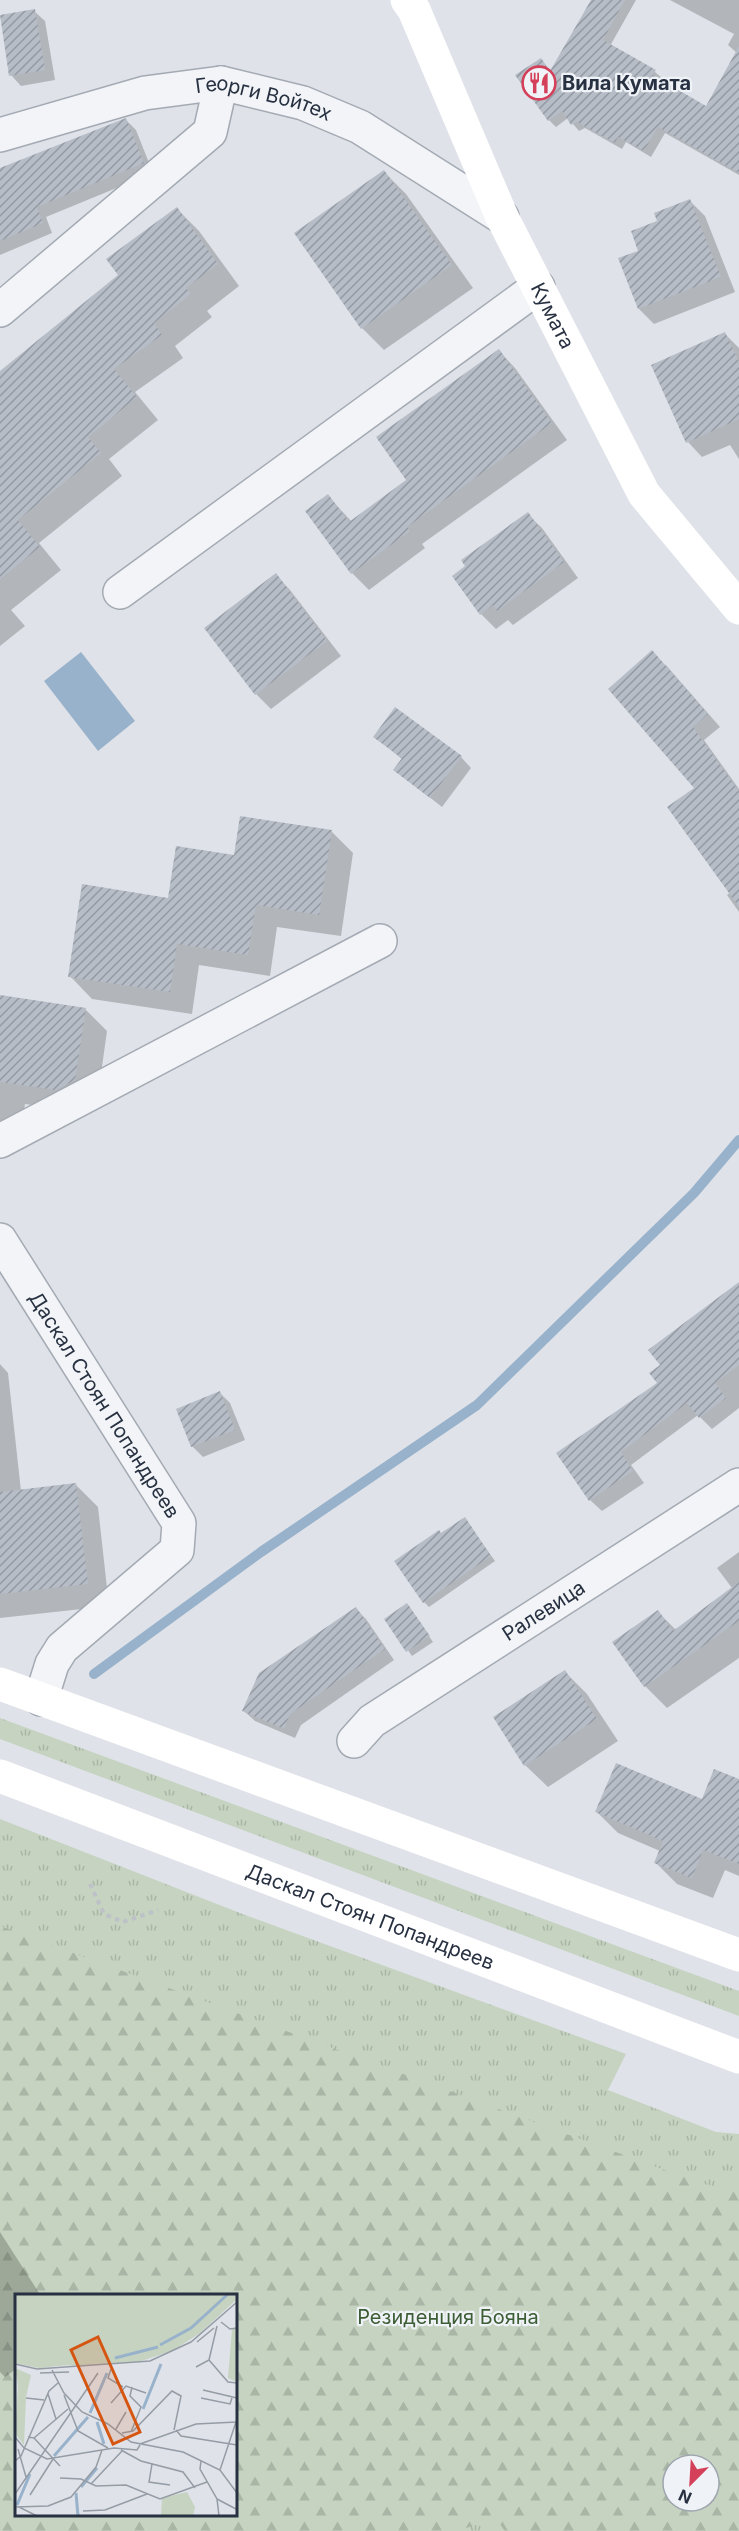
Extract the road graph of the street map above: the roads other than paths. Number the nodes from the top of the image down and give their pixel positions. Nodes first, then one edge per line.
1 (407, 0) edge
2 (221, 83) junction
3 (0, 135) edge
4 (502, 216) junction
5 (538, 287) junction
6 (0, 310) edge
7 (120, 592) dead end
8 (739, 608) edge
9 (380, 941) dead end
10 (0, 1142) edge
11 (0, 1240) edge
12 (739, 1485) edge
13 (0, 1684) edge
14 (41, 1699) junction
15 (354, 1742) dead end
16 (0, 1776) edge
17 (739, 1955) edge
18 (739, 2056) edge

1 - 4 main road, Кумата
2 - 3 street, Георги Войтех
2 - 4 street, Георги Войтех
2 - 6 street
4 - 5 main road, Кумата
5 - 7 street
5 - 8 main road, Кумата
9 - 10 street
11 - 14 street, Даскал Стоян Попандреев
12 - 15 street, Ралевица
13 - 14 main road
14 - 17 main road
16 - 18 main road, Даскал Стоян Попандреев

